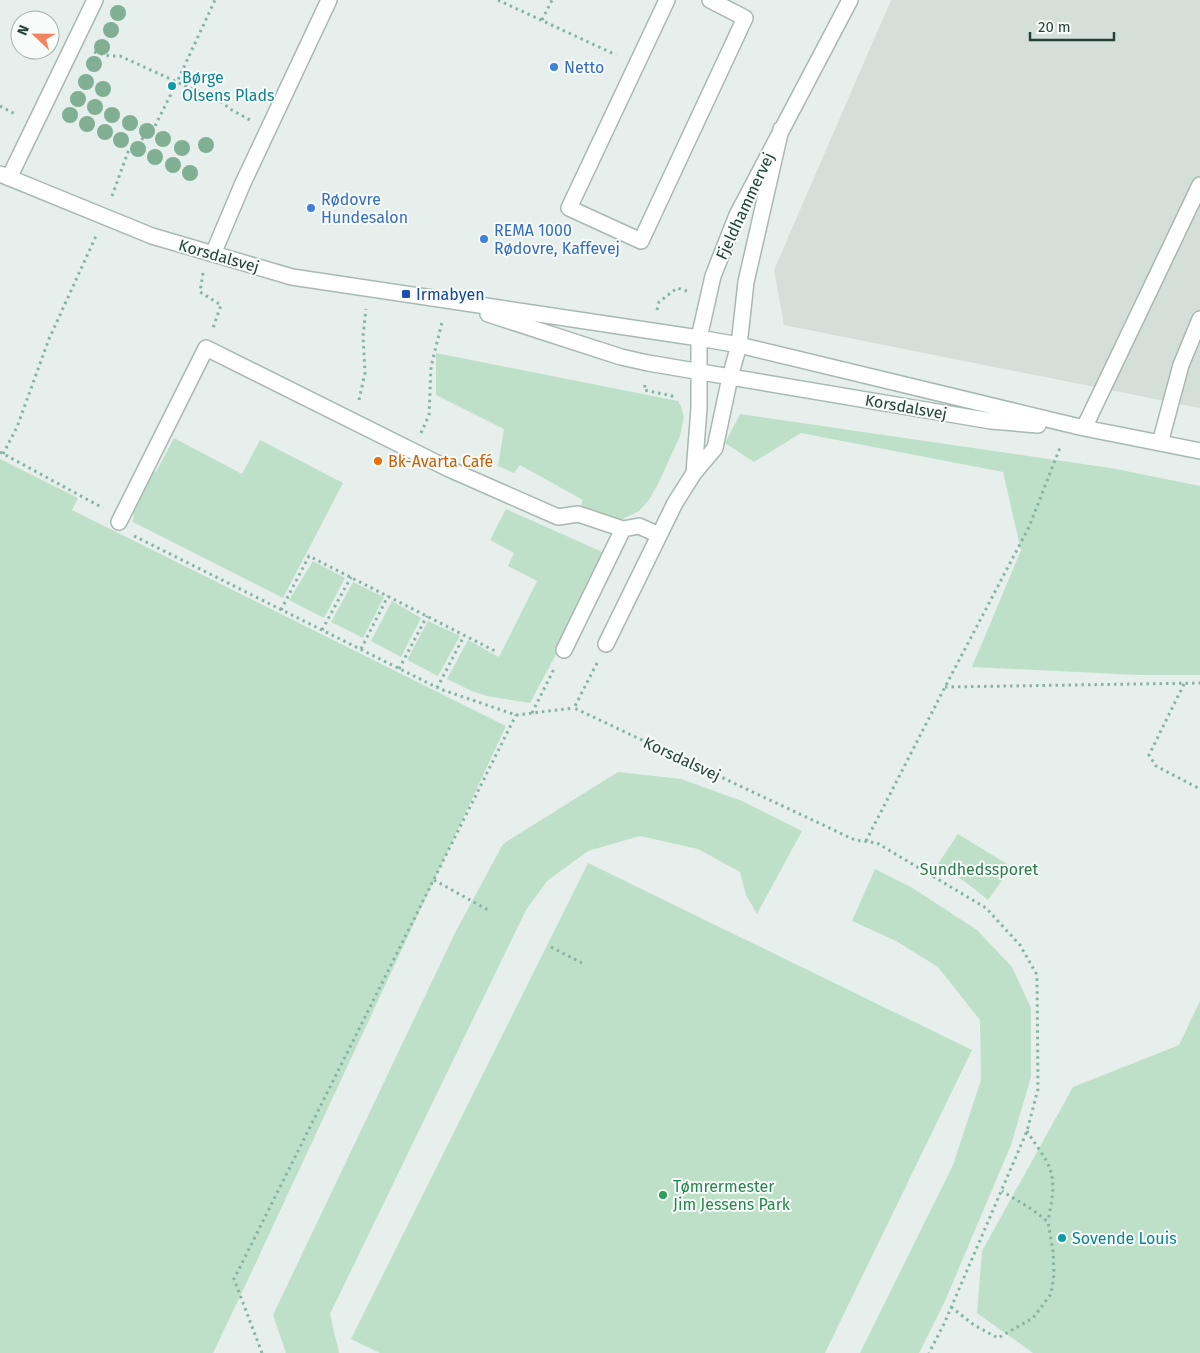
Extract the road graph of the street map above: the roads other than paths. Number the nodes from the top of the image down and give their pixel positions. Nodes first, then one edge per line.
1 (94, 0) edge
2 (329, 0) edge
3 (668, 0) edge
4 (710, 0) edge
5 (850, 0) edge
6 (781, 129) junction
7 (5, 176) edge
8 (1200, 185) edge
9 (209, 253) junction
10 (447, 301) junction
11 (1200, 318) edge
12 (700, 338) junction
13 (739, 345) junction
14 (699, 372) junction
15 (730, 377) junction
16 (1084, 428) junction
17 (1160, 443) junction
18 (1200, 450) edge
19 (694, 473) junction
20 (119, 522) road end
21 (623, 529) junction
22 (659, 535) junction
23 (606, 644) road end
24 (564, 650) road end

1 - 7 street
2 - 9 street
3 - 4 street
5 - 6 street, Fjeldhammervej
6 - 12 street, Fjeldhammervej
6 - 13 street, Fjeldhammervej
7 - 9 street, Korsdalsvej
8 - 16 street
9 - 10 street, Korsdalsvej
10 - 12 street, Korsdalsvej
10 - 14 street, Korsdalsvej
11 - 17 street
12 - 13 street, Korsdalsvej
12 - 14 street, Fjeldhammervej
13 - 15 street
13 - 16 street, Korsdalsvej
14 - 15 street, Korsdalsvej
14 - 19 street, Fjeldhammervej
15 - 16 street, Korsdalsvej
15 - 19 street
16 - 17 street, Korsdalsvej
17 - 18 street, Korsdalsvej
19 - 22 street
20 - 21 street
21 - 22 street
21 - 24 street
22 - 23 street

